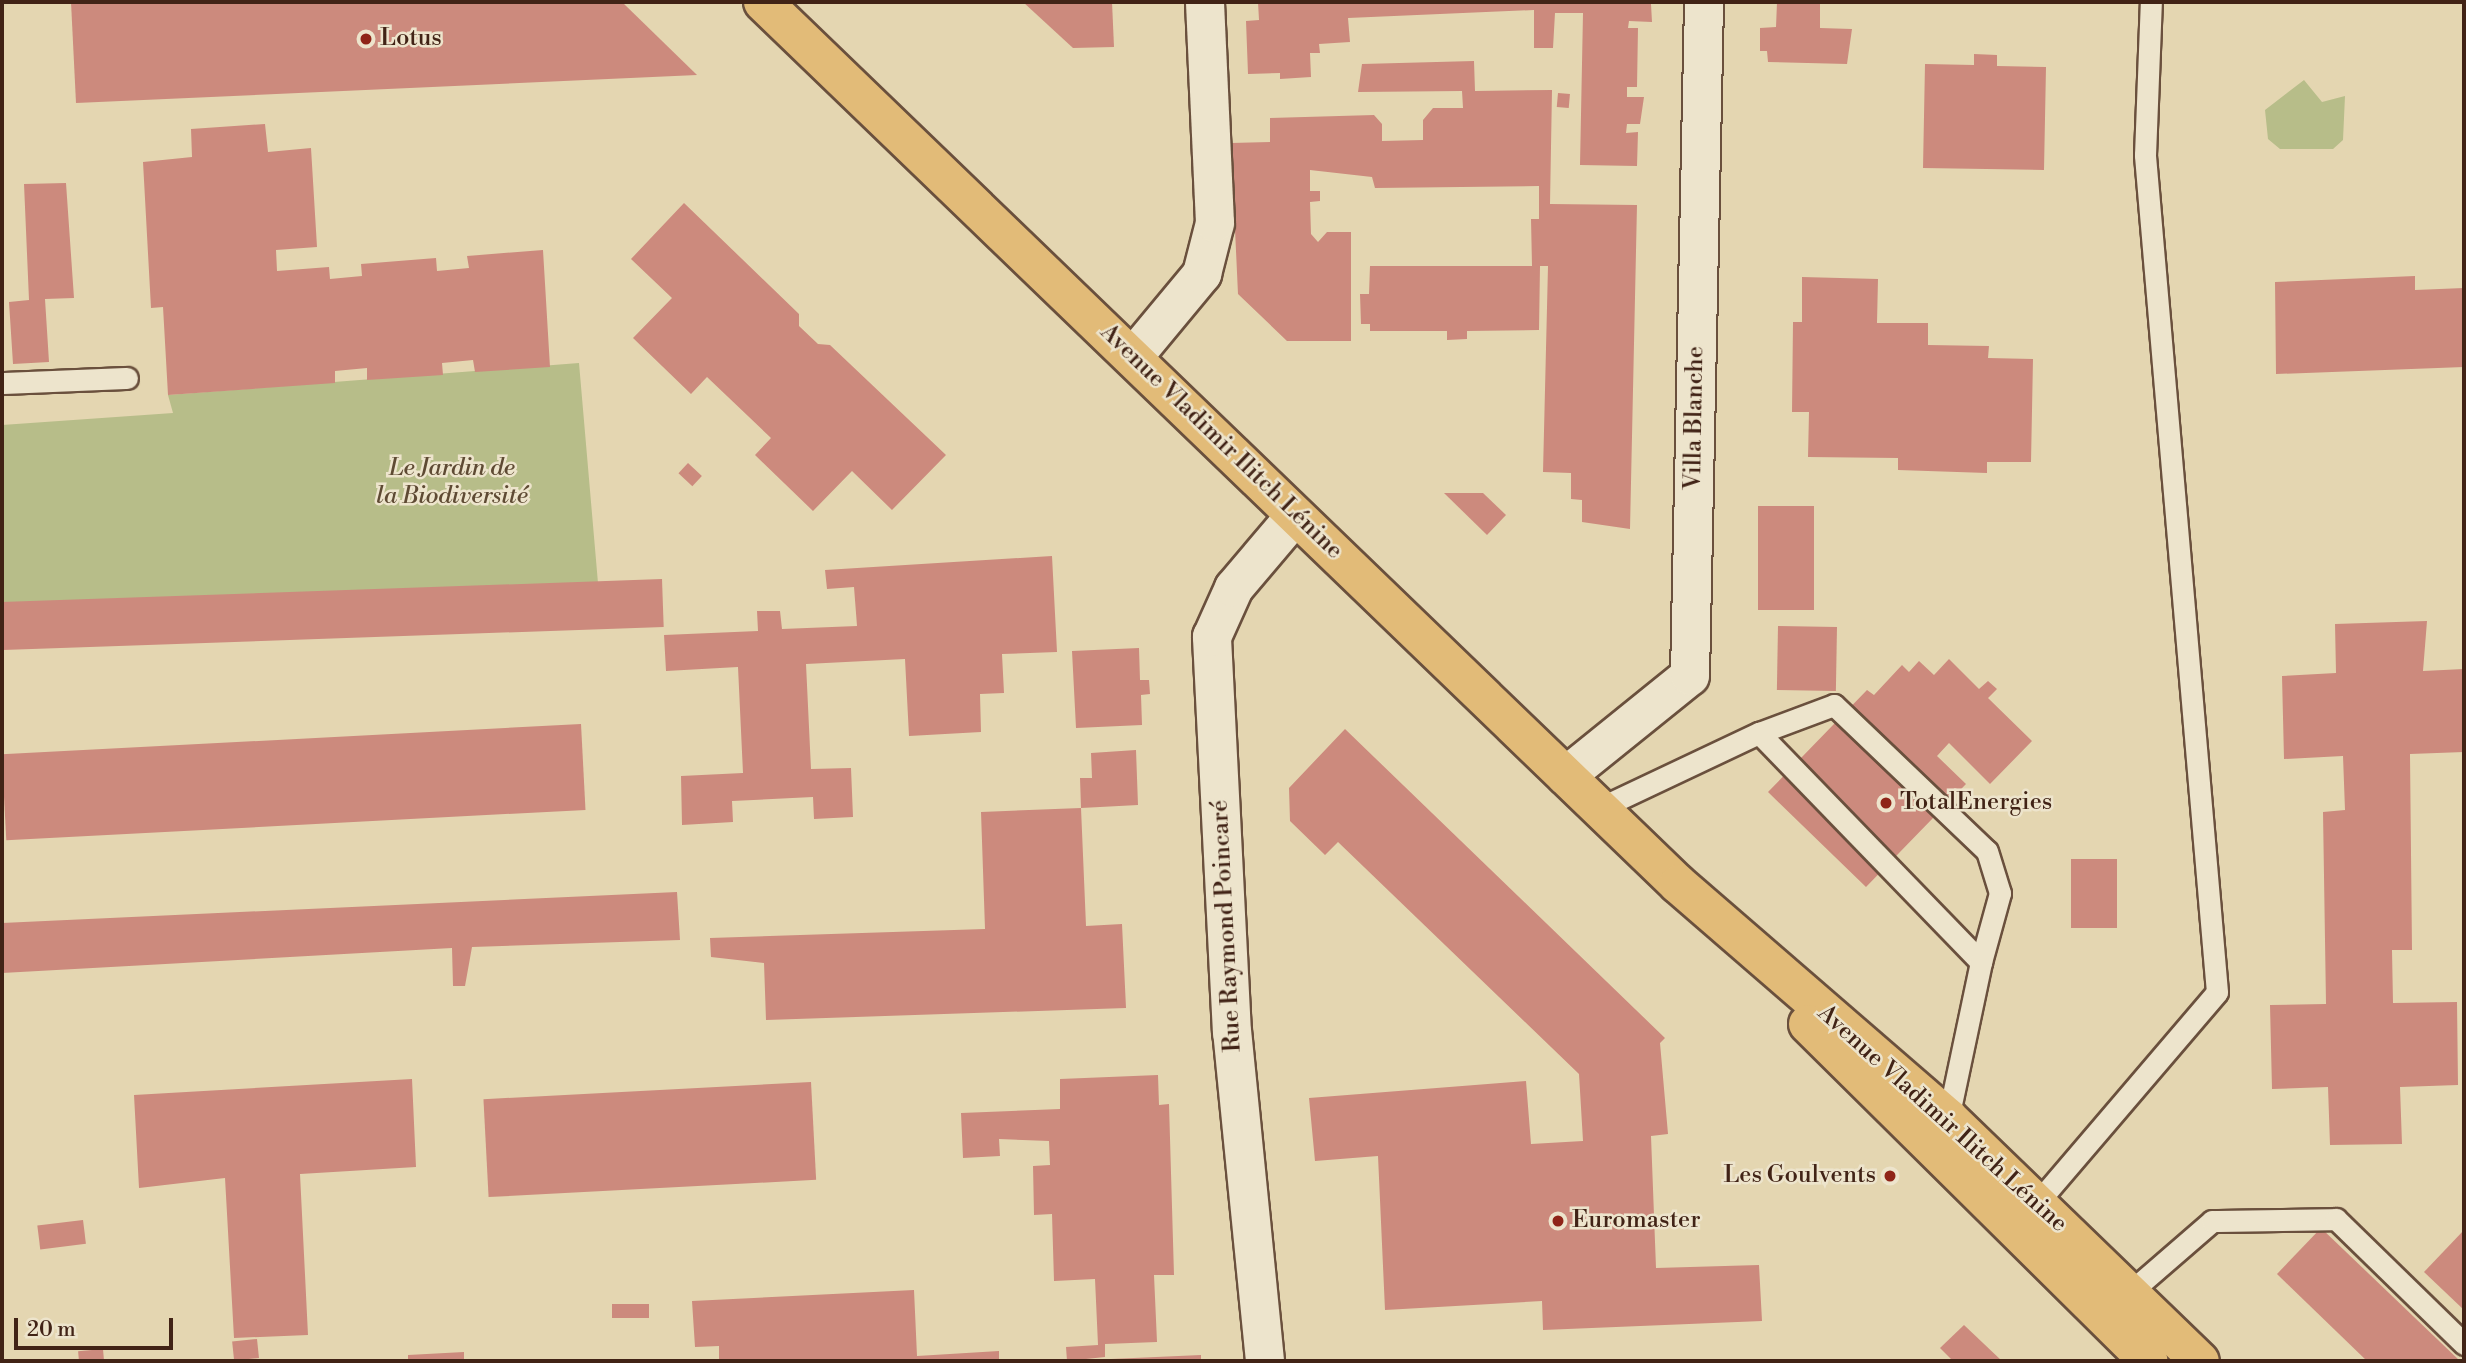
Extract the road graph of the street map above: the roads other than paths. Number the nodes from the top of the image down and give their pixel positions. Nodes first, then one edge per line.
1 (763, 2) edge
2 (1205, 2) edge
3 (1704, 2) edge
4 (2151, 2) edge
5 (1134, 356) junction
6 (127, 378) dead end
7 (2, 383) edge
8 (1296, 516) junction
9 (1759, 733) junction
10 (1566, 776) junction
11 (1600, 808) junction
12 (1678, 884) junction
13 (1981, 962) junction
14 (1948, 1118) junction
15 (2037, 1202) junction
16 (2130, 1293) junction
17 (2464, 1344) edge
18 (1265, 1361) edge
19 (2148, 1361) edge
20 (2200, 1361) edge

1 - 5 main road, Avenue Vladimir Ilitch Lénine
2 - 5 street
3 - 10 street, Villa Blanche
4 - 15 lane
5 - 8 main road, Avenue Vladimir Ilitch Lénine
6 - 7 lane
8 - 10 main road, Avenue Vladimir Ilitch Lénine
8 - 18 street, Rue Raymond Poincaré
9 - 11 lane
9 - 13 lane
9 - 13 lane
10 - 11 main road, Avenue Vladimir Ilitch Lénine
11 - 12 main road, Avenue Vladimir Ilitch Lénine
12 - 14 main road, Avenue Vladimir Ilitch Lénine
12 - 19 main road, Avenue Vladimir Ilitch Lénine
13 - 14 lane
14 - 15 main road, Avenue Vladimir Ilitch Lénine
15 - 16 main road, Avenue Vladimir Ilitch Lénine
16 - 17 lane
16 - 20 main road, Avenue Vladimir Ilitch Lénine

